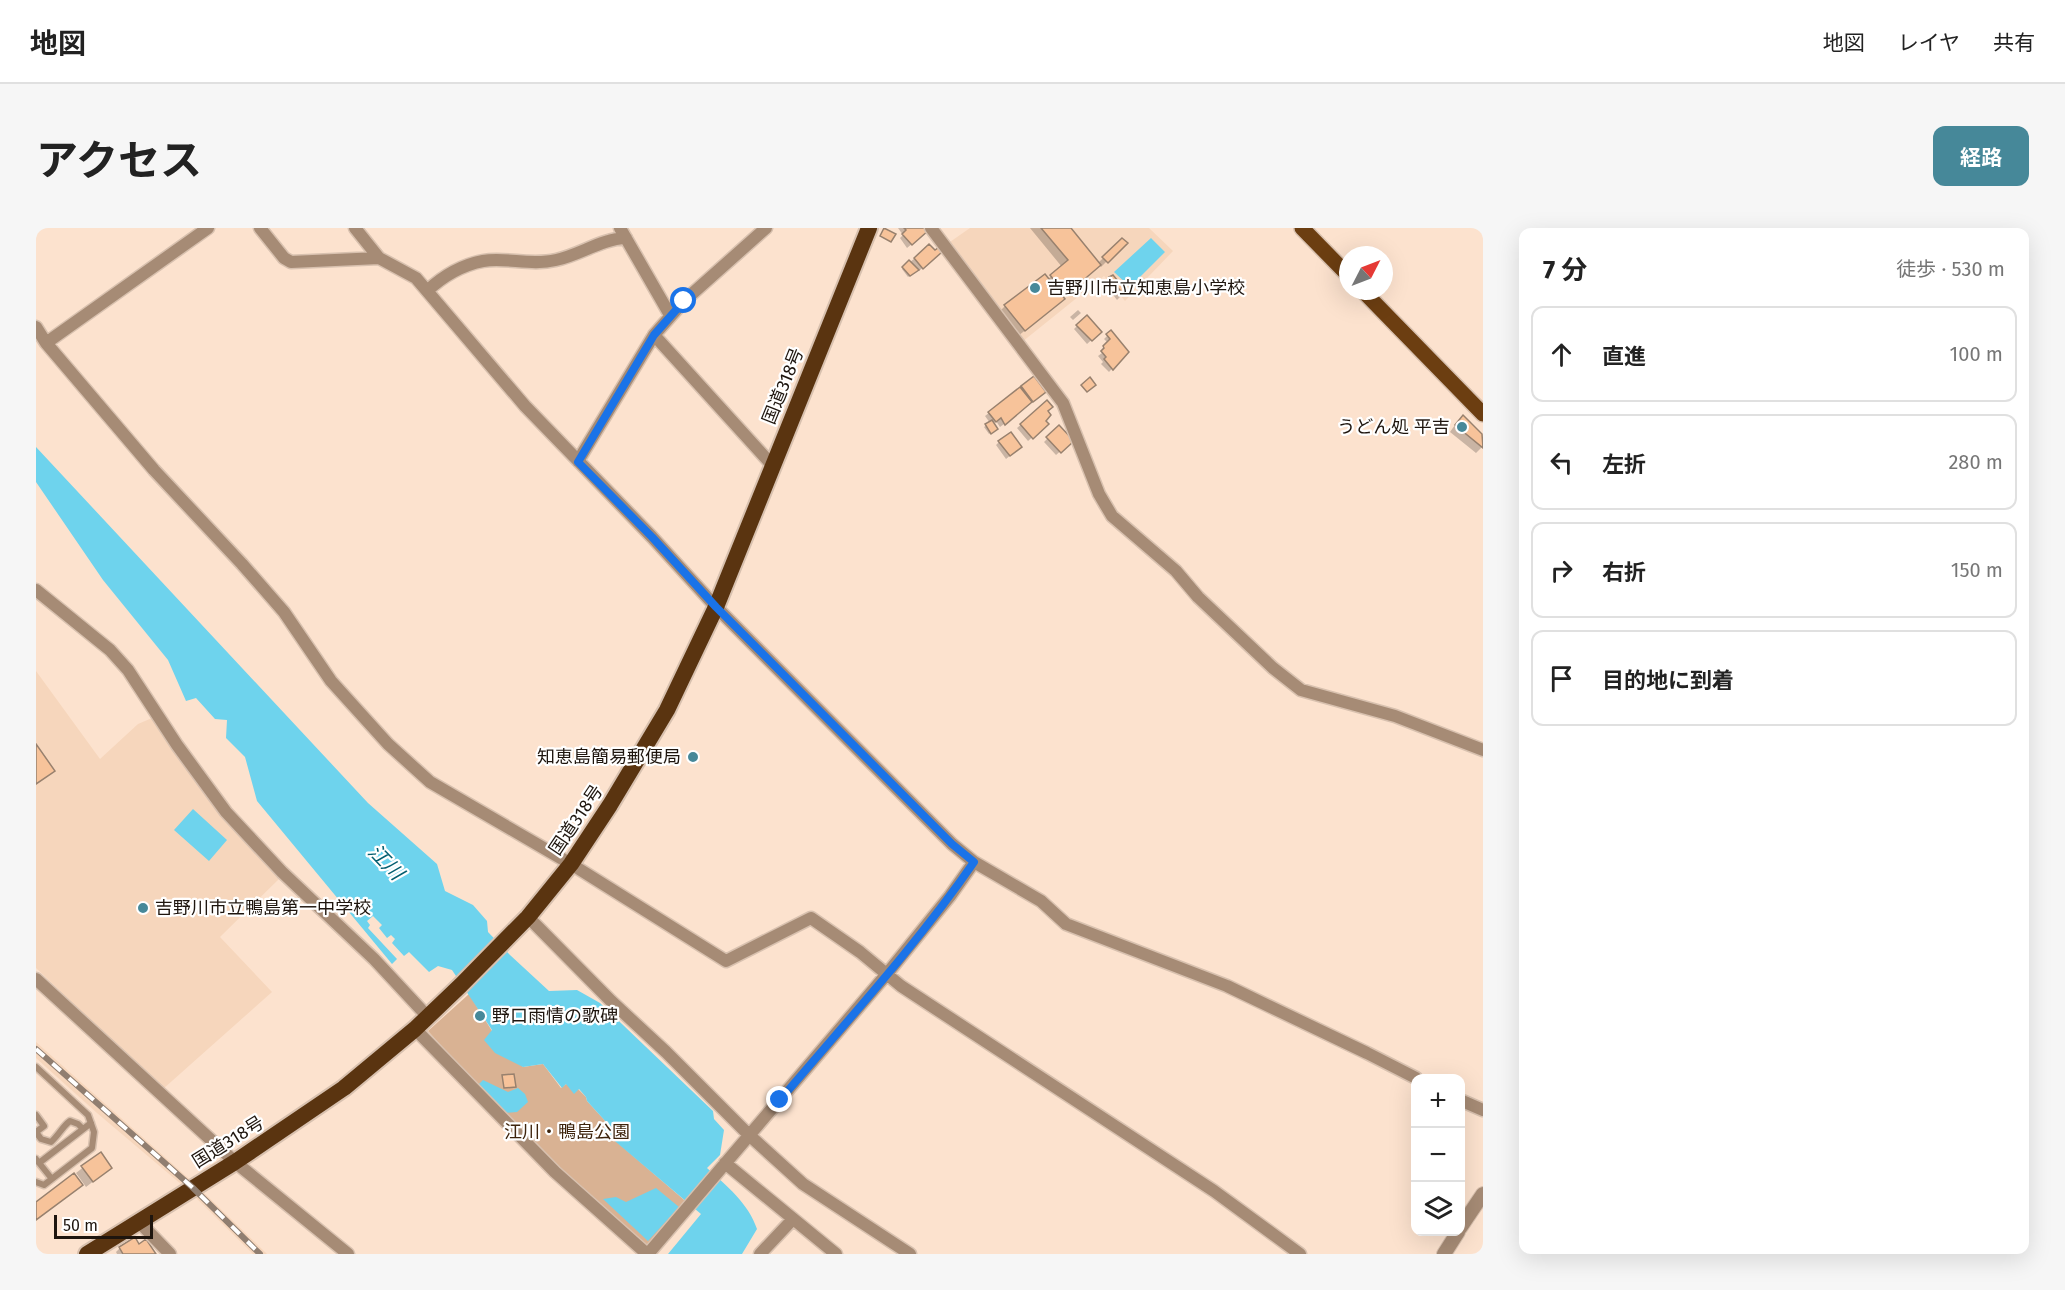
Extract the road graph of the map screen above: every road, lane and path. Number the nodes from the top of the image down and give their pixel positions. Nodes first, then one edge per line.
1 (208, 228) edge
2 (260, 228) edge
3 (355, 228) edge
4 (766, 228) edge
5 (869, 228) edge
6 (932, 228) edge
7 (1302, 228) edge
8 (623, 233) edge
9 (379, 258) junction
10 (1339, 266) edge
11 (427, 291) junction
12 (1372, 300) edge
13 (670, 315) junction
14 (36, 327) edge
15 (654, 335) junction
16 (46, 343) junction
17 (1483, 414) edge
18 (578, 462) junction
19 (772, 465) junction
20 (36, 590) edge
21 (716, 607) junction
22 (1483, 750) edge
23 (974, 862) junction
24 (572, 864) junction
25 (528, 916) junction
26 (886, 975) junction
27 (36, 979) edge
28 (428, 1017) junction
29 (415, 1029) junction
30 (36, 1067) edge
31 (1411, 1075) edge
32 (1465, 1102) edge
33 (1483, 1110) edge
34 (36, 1115) edge
35 (91, 1123) junction
36 (83, 1129) junction
37 (36, 1132) edge
38 (749, 1135) junction
39 (37, 1161) edge
40 (235, 1162) junction
41 (722, 1167) junction
42 (52, 1179) junction
43 (36, 1182) edge
44 (1483, 1194) edge
45 (794, 1219) junction
46 (1465, 1222) edge
47 (140, 1223) junction
48 (1456, 1236) edge
49 (87, 1254) edge
50 (170, 1254) edge
51 (348, 1254) edge
52 (647, 1254) edge
53 (760, 1254) edge
54 (836, 1254) edge
55 (910, 1254) edge
56 (1299, 1254) edge
57 (1444, 1254) edge

1 - 16 street
2 - 9 street
3 - 9 street
4 - 13 street
5 - 19 highway, 国道318号
6 - 22 street
7 - 10 main road
8 - 11 street
8 - 13 street
9 - 11 street
11 - 18 street
12 - 17 main road
13 - 15 street
14 - 16 street
15 - 18 street
15 - 19 street
16 - 24 street
18 - 21 street
19 - 21 highway, 国道318号
20 - 28 street
21 - 23 street
21 - 24 highway, 国道318号
23 - 26 street
23 - 31 street
24 - 25 highway, 国道318号
24 - 26 street
25 - 28 highway, 国道318号
25 - 38 street
26 - 38 street
26 - 56 street
27 - 40 street
28 - 29 highway, 国道318号
29 - 40 highway, 国道318号
29 - 52 street
30 - 35 lane
32 - 33 street
34 - 37 lane
35 - 36 lane
35 - 42 lane
36 - 37 lane
36 - 39 lane
38 - 41 street
38 - 55 street
39 - 42 lane
40 - 47 highway, 国道318号
40 - 51 street
41 - 45 street
41 - 52 street
42 - 43 lane
44 - 46 street
45 - 53 street
45 - 54 street
47 - 49 highway, 国道318号
47 - 50 street
48 - 57 street

